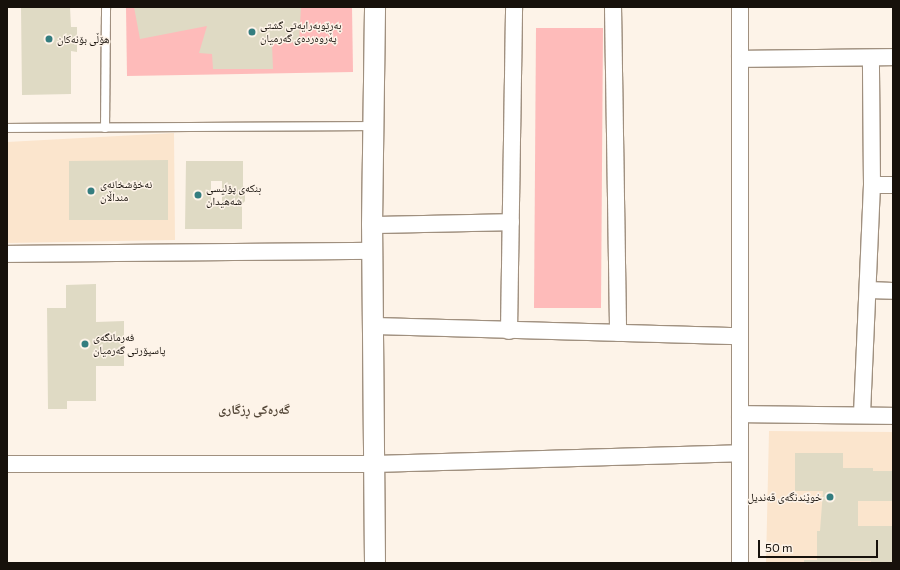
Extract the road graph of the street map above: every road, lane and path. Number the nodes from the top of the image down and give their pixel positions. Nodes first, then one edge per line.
1 (106, 7) edge
2 (375, 7) edge
3 (514, 7) edge
4 (613, 7) edge
5 (740, 7) edge
6 (893, 57) edge
7 (871, 58) junction
8 (740, 60) junction
9 (374, 126) junction
10 (7, 128) edge
11 (105, 128) junction
12 (872, 185) junction
13 (893, 185) edge
14 (511, 222) junction
15 (372, 225) junction
16 (372, 251) junction
17 (7, 254) edge
18 (868, 290) junction
19 (893, 291) edge
20 (374, 326) junction
21 (509, 331) junction
22 (618, 333) junction
23 (740, 336) junction
24 (740, 414) junction
25 (862, 414) junction
26 (893, 416) edge
27 (740, 453) junction
28 (7, 464) edge
29 (374, 464) junction
30 (375, 563) edge
31 (740, 563) edge

1 - 11 lane
2 - 9 street
3 - 14 street
4 - 22 street
5 - 8 street
6 - 7 street
7 - 8 street
7 - 12 street
8 - 23 street
9 - 11 lane
9 - 15 street
10 - 11 lane
12 - 13 street
12 - 18 street
14 - 15 street
14 - 21 street
15 - 16 street
16 - 17 street
16 - 20 street
18 - 19 street
18 - 25 street
20 - 21 street
20 - 29 street
21 - 22 street
22 - 23 street
23 - 24 street
24 - 25 street
24 - 27 street
25 - 26 street
27 - 29 street
27 - 31 street
28 - 29 street
29 - 30 street

